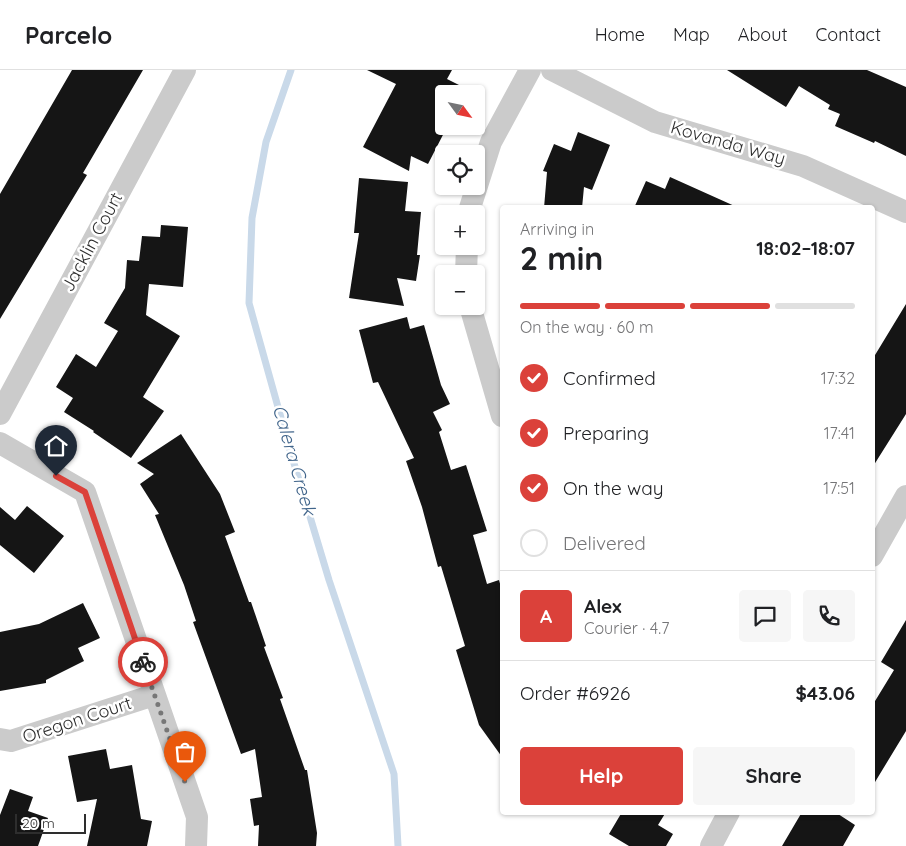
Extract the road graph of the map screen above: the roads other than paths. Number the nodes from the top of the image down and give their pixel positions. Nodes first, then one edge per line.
1 (185, 70) edge
2 (530, 70) edge
3 (552, 70) edge
4 (471, 205) edge
5 (906, 212) edge
6 (473, 315) edge
7 (500, 409) edge
8 (0, 414) edge
9 (0, 443) edge
10 (906, 496) edge
11 (875, 551) edge
12 (154, 695) junction
13 (0, 739) edge
14 (727, 815) edge
15 (196, 846) edge
16 (711, 846) edge

1 - 8 street, Jacklin Court
2 - 4 street
3 - 5 street, Kovanda Way
6 - 7 street
9 - 12 street
10 - 11 street
12 - 13 street, Oregon Court
12 - 15 street
14 - 16 street

